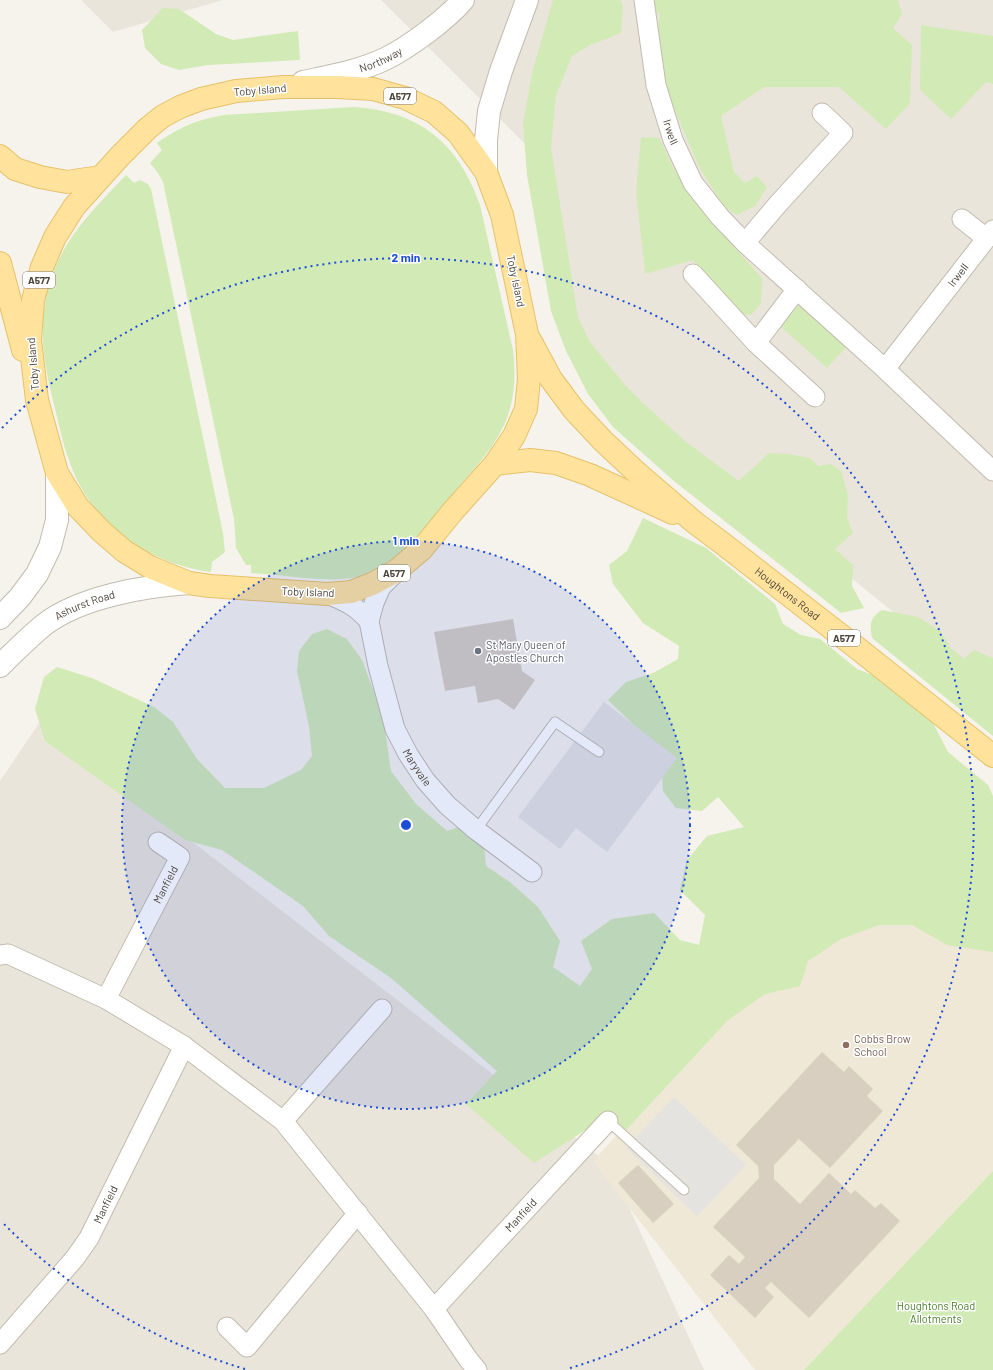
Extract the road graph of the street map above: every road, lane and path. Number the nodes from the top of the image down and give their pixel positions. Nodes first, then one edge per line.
1 (463, 0) edge
2 (527, 0) edge
3 (644, 0) edge
4 (282, 87) junction
5 (822, 113) dead end
6 (0, 156) edge
7 (486, 172) junction
8 (100, 177) junction
9 (962, 219) dead end
10 (989, 234) edge
11 (745, 243) junction
12 (0, 263) edge
13 (693, 274) dead end
14 (797, 289) junction
15 (527, 334) junction
16 (756, 343) junction
17 (885, 369) junction
18 (815, 397) dead end
19 (37, 400) junction
20 (495, 464) junction
21 (993, 471) edge
22 (57, 473) junction
23 (694, 522) junction
24 (396, 571) junction
25 (189, 583) junction
26 (327, 594) junction
27 (0, 618) edge
28 (369, 621) junction
29 (0, 666) edge
30 (599, 752) dead end
31 (993, 756) edge
32 (476, 830) junction
33 (158, 842) dead end
34 (532, 872) dead end
35 (0, 955) edge
36 (106, 999) junction
37 (382, 1009) dead end
38 (184, 1046) junction
39 (283, 1120) junction
40 (608, 1121) joint
41 (684, 1190) dead end
42 (358, 1213) junction
43 (434, 1309) junction
44 (227, 1327) dead end
45 (0, 1344) edge
46 (477, 1370) edge

1 - 4 street, Northway
2 - 7 street
3 - 11 street, Irwell
4 - 7 main road, Toby Island / A577
4 - 8 main road, Toby Island / A577
5 - 11 street
6 - 8 main road
7 - 15 main road, Toby Island / A577
8 - 19 main road, Toby Island / A577
9 - 10 street, Irwell
10 - 17 street, Irwell
11 - 14 street, Irwell
12 - 19 main road, A577
13 - 16 street
14 - 16 street
14 - 17 street, Irwell
15 - 20 main road, Toby Island / A577
15 - 23 main road, Houghtons Road / A577
16 - 18 street
17 - 21 street, Irwell
19 - 22 main road, Toby Island / A577
20 - 23 main road, Houghtons Road / A577
20 - 24 main road, Toby Island / A577
22 - 25 main road, Toby Island / A577
22 - 27 street
23 - 31 main road, Houghtons Road / A577
24 - 26 main road, Toby Island / A577
24 - 28 street, Maryvale
25 - 26 main road, Toby Island / A577
25 - 29 street, Ashurst Road
26 - 28 street
28 - 32 street, Maryvale
30 - 32 lane
32 - 34 street, Maryvale
33 - 36 street, Manfield
35 - 36 street
36 - 38 street
37 - 39 street
38 - 39 street
38 - 45 street, Manfield
39 - 42 street
40 - 41 lane
40 - 43 street, Manfield
42 - 43 street
42 - 44 street
43 - 46 street

